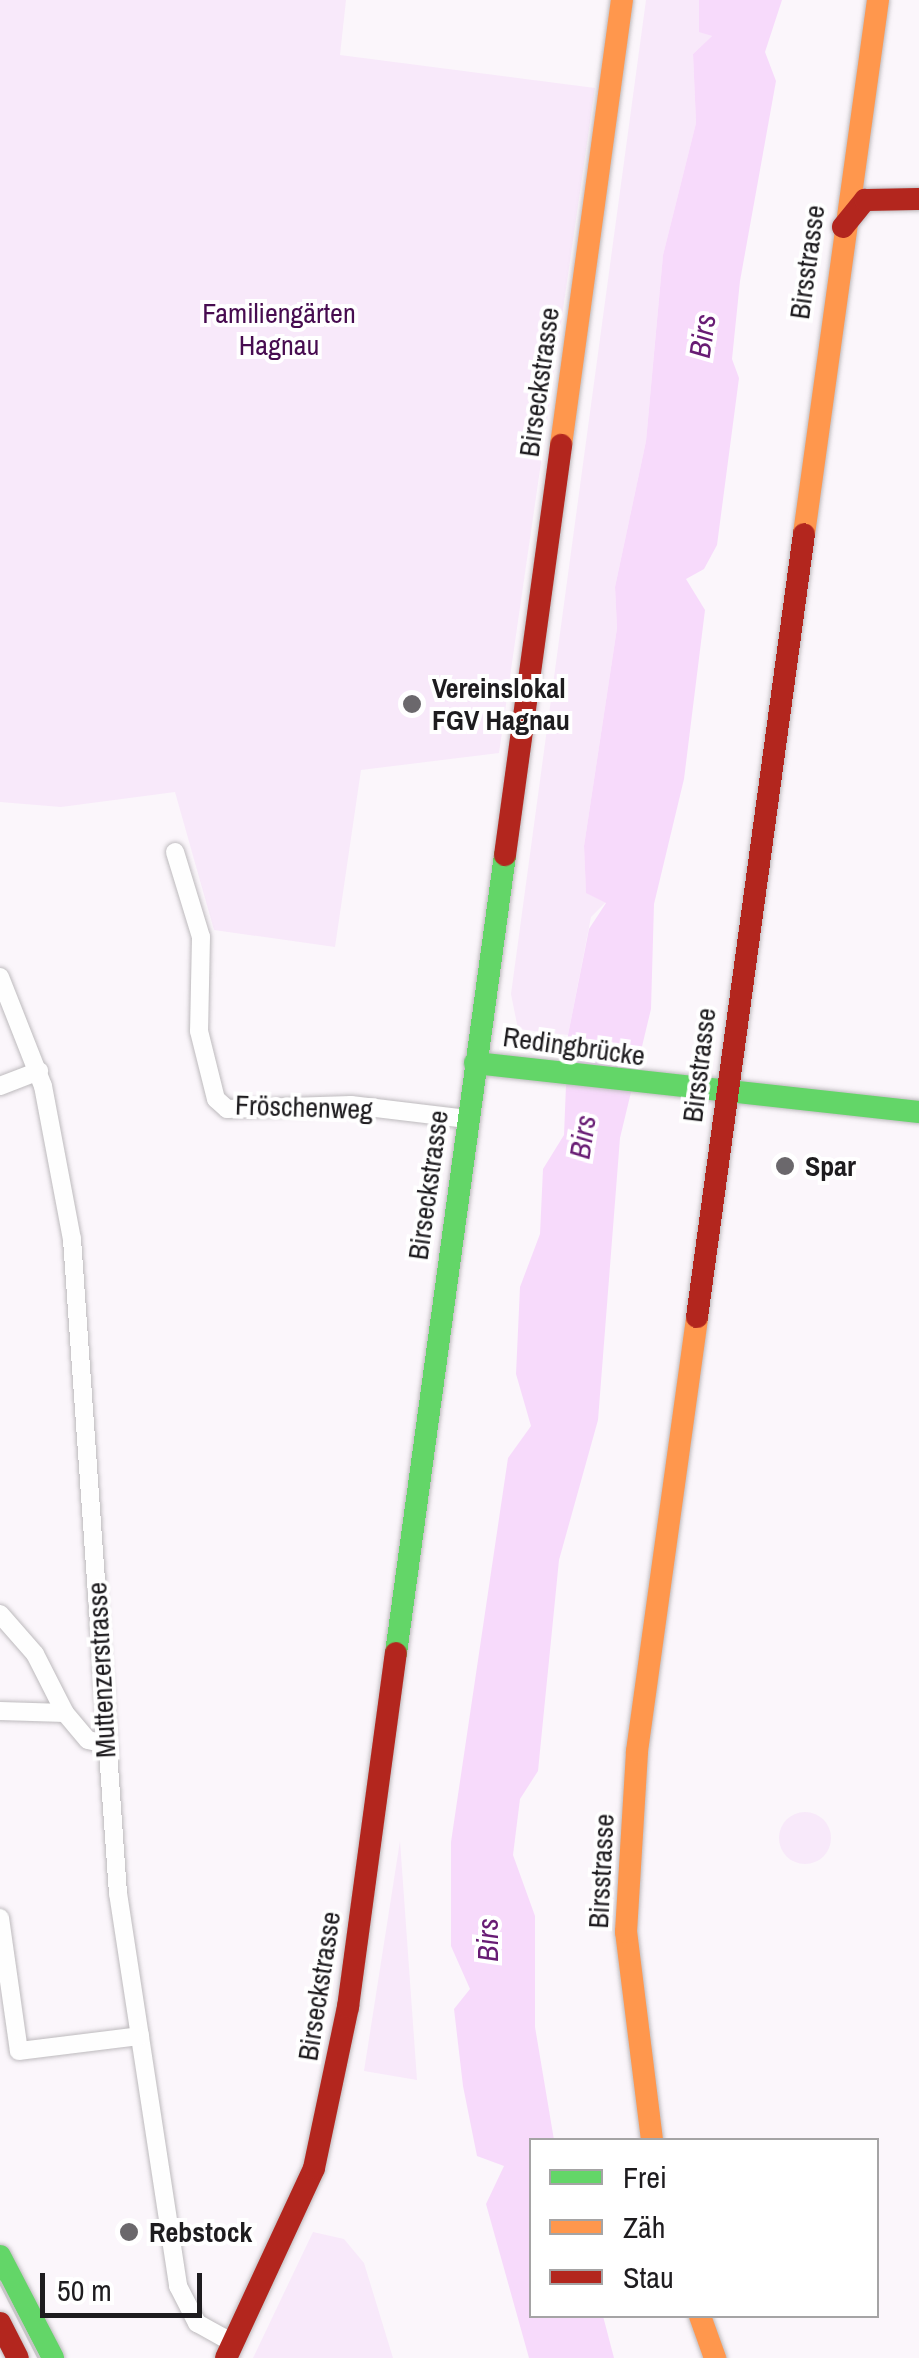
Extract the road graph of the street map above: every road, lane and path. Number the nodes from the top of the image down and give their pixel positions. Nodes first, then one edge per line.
1 (622, 0) edge
2 (878, 0) edge
3 (858, 144) junction
4 (888, 194) junction
5 (919, 198) edge
6 (842, 229) junction
7 (175, 852) dead end
8 (0, 977) edge
9 (475, 1063) junction
10 (39, 1071) junction
11 (0, 1086) edge
12 (724, 1096) junction
13 (919, 1112) edge
14 (467, 1119) junction
15 (0, 1614) edge
16 (0, 1711) edge
17 (65, 1712) junction
18 (105, 1744) junction
19 (0, 1918) edge
20 (140, 2036) junction
21 (652, 2138) edge
22 (0, 2256) edge
23 (701, 2318) edge
24 (0, 2323) edge
25 (230, 2351) edge
26 (18, 2358) edge
27 (52, 2358) edge
28 (715, 2358) edge

1 - 9 street, Birseckstrasse
2 - 3 street, Birsstrasse
3 - 4 street
3 - 6 street, Birsstrasse
4 - 5 street
4 - 6 street
6 - 12 street, Birsstrasse
7 - 14 street, Fröschenweg
8 - 10 street, Muttenzerstrasse
9 - 12 street, Redingbrücke
9 - 14 street, Birseckstrasse
10 - 11 street
10 - 18 street, Muttenzerstrasse
12 - 13 street, Redingbrücke
12 - 21 street, Birsstrasse
14 - 25 street, Birseckstrasse
15 - 17 street
16 - 17 street
17 - 18 street
18 - 20 street, Muttenzerstrasse
19 - 20 street
20 - 25 street, Muttenzerstrasse
22 - 27 street
23 - 28 street
24 - 26 street

